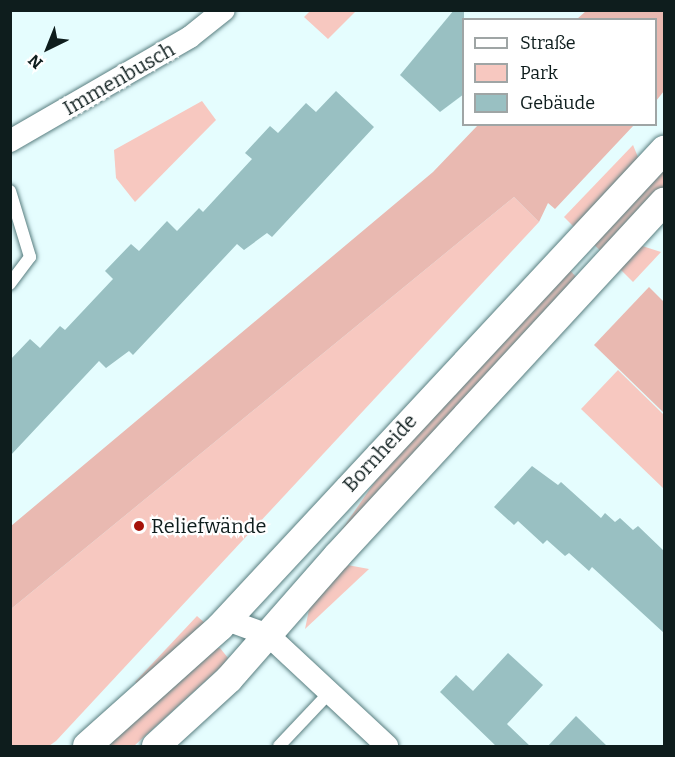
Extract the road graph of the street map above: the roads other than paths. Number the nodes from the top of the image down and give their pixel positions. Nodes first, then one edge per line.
1 (224, 10) edge
2 (10, 141) edge
3 (664, 150) edge
4 (10, 191) edge
5 (664, 202) edge
6 (10, 284) edge
7 (355, 479) junction
8 (227, 621) junction
9 (268, 636) junction
10 (330, 691) junction
11 (87, 747) edge
12 (156, 747) edge
13 (279, 747) edge
14 (387, 747) edge

1 - 2 street, Immenbusch
3 - 7 street, Bornheide
4 - 6 lane
5 - 9 street, Bornheide
7 - 8 street, Bornheide
7 - 9 street
8 - 9 street
8 - 11 street, Bornheide
9 - 10 street
9 - 12 street, Bornheide
10 - 13 lane
10 - 14 street

